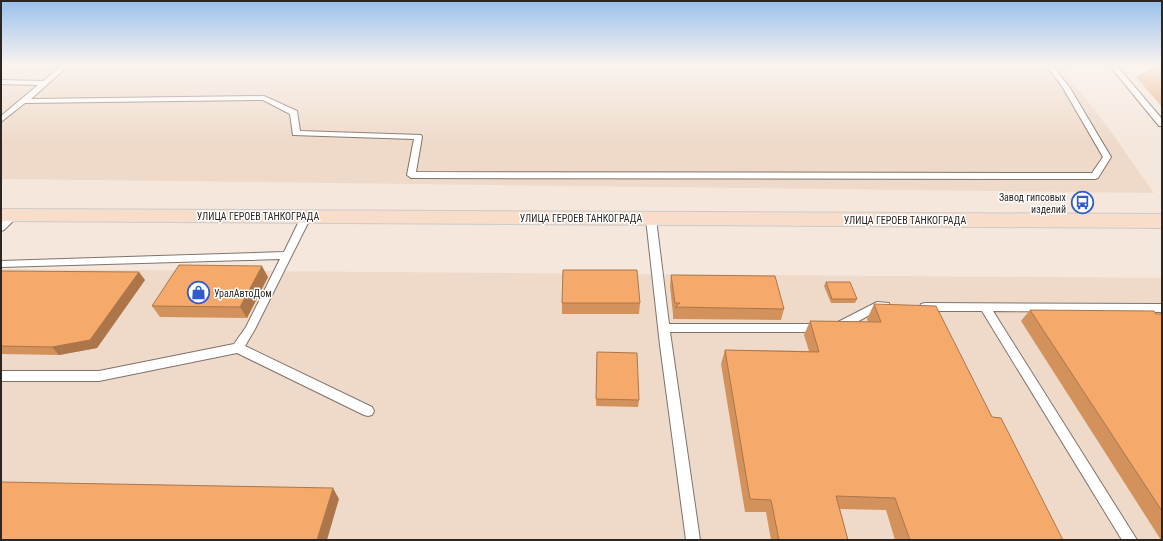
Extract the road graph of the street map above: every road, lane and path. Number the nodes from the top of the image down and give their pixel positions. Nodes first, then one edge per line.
1 (35, 91) edge
2 (1068, 91) edge
3 (1134, 91) edge
4 (24, 100) junction
5 (1, 120) edge
6 (1162, 124) edge
7 (306, 217) junction
8 (651, 219) junction
9 (5, 220) edge
10 (1162, 222) edge
11 (287, 255) junction
12 (1, 264) edge
13 (892, 306) edge
14 (915, 307) edge
15 (985, 307) junction
16 (1162, 308) edge
17 (664, 328) junction
18 (238, 348) junction
19 (1, 376) edge
20 (368, 411) dead end
21 (693, 540) edge
22 (1130, 540) edge

1 - 4 lane
2 - 4 lane
3 - 6 lane
4 - 5 lane
7 - 8 main road, УЛИЦА ГЕРОЕВ ТАНКОГРАДА
7 - 9 main road, УЛИЦА ГЕРОЕВ ТАНКОГРАДА
7 - 11 lane
8 - 10 main road, УЛИЦА ГЕРОЕВ ТАНКОГРАДА
8 - 17 lane
11 - 12 lane
11 - 18 lane
13 - 17 lane
14 - 15 lane
15 - 16 lane
15 - 22 lane
17 - 21 lane
18 - 19 lane
18 - 20 lane

